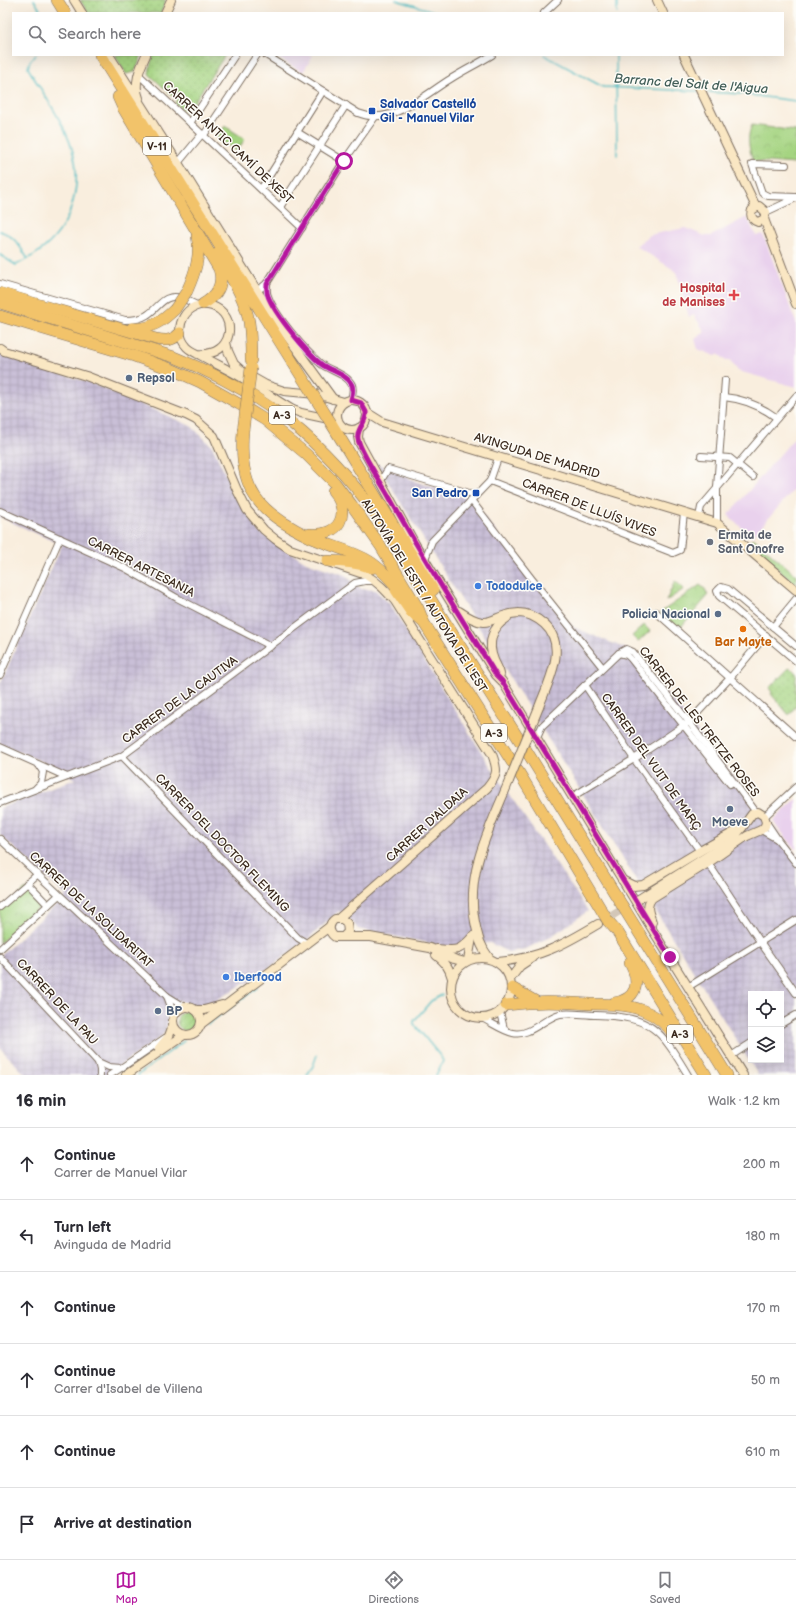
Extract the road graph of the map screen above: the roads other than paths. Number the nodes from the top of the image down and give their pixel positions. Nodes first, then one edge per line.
1 (57, 0) edge
2 (66, 0) edge
3 (74, 0) edge
4 (170, 0) edge
5 (558, 0) edge
6 (657, 0) edge
7 (64, 12) edge
8 (73, 12) edge
9 (81, 12) edge
10 (165, 12) edge
11 (545, 12) edge
12 (663, 12) edge
13 (93, 56) edge
14 (101, 56) edge
15 (110, 56) edge
16 (146, 56) edge
17 (234, 56) edge
18 (256, 56) edge
19 (268, 56) edge
20 (490, 56) edge
21 (684, 56) edge
22 (138, 74) junction
23 (122, 76) junction
24 (323, 91) junction
25 (346, 105) junction
26 (144, 109) junction
27 (375, 117) junction
28 (190, 123) junction
29 (297, 132) junction
30 (203, 134) junction
31 (319, 146) junction
32 (344, 161) junction
33 (178, 163) junction
34 (786, 165) dead end
35 (261, 189) junction
36 (796, 198) edge
37 (280, 207) junction
38 (756, 207) junction
39 (765, 215) junction
40 (302, 228) junction
41 (199, 231) junction
42 (214, 238) junction
43 (0, 284) edge
44 (267, 284) junction
45 (256, 289) junction
46 (0, 293) edge
47 (178, 297) junction
48 (0, 303) edge
49 (796, 304) edge
50 (200, 305) junction
51 (180, 311) junction
52 (0, 316) edge
53 (80, 316) junction
54 (180, 333) junction
55 (226, 342) junction
56 (0, 348) edge
57 (198, 354) junction
58 (251, 364) junction
59 (725, 380) dead end
60 (796, 396) edge
61 (724, 397) junction
62 (333, 398) junction
63 (348, 401) junction
64 (366, 412) junction
65 (777, 418) junction
66 (334, 422) junction
67 (382, 422) junction
68 (362, 425) junction
69 (701, 456) dead end
70 (720, 457) junction
71 (498, 458) junction
72 (737, 464) junction
73 (324, 473) junction
74 (753, 477) dead end
75 (490, 481) junction
76 (380, 482) junction
77 (717, 487) junction
78 (474, 497) junction
79 (0, 513) edge
80 (684, 513) junction
81 (699, 517) junction
82 (717, 523) junction
83 (303, 533) junction
84 (60, 538) junction
85 (425, 559) junction
86 (327, 561) junction
87 (347, 568) junction
88 (376, 581) junction
89 (355, 583) junction
90 (796, 590) edge
91 (796, 598) edge
92 (456, 609) junction
93 (656, 612) dead end
94 (513, 614) junction
95 (414, 615) junction
96 (424, 623) junction
97 (773, 627) junction
98 (766, 635) junction
99 (271, 646) junction
100 (796, 646) edge
101 (467, 655) junction
102 (796, 661) edge
103 (603, 668) junction
104 (0, 675) edge
105 (730, 678) junction
106 (502, 681) junction
107 (585, 685) junction
108 (524, 717) junction
109 (686, 723) junction
110 (542, 726) junction
111 (796, 737) edge
112 (536, 739) junction
113 (0, 747) edge
114 (122, 756) junction
115 (634, 759) junction
116 (38, 764) junction
117 (68, 777) junction
118 (796, 788) edge
119 (35, 789) junction
120 (0, 796) edge
121 (572, 797) junction
122 (7, 800) junction
123 (0, 803) edge
124 (751, 816) junction
125 (766, 819) junction
126 (742, 828) junction
127 (760, 831) junction
128 (747, 836) junction
129 (0, 839) edge
130 (778, 840) junction
131 (729, 843) junction
132 (700, 851) junction
133 (708, 863) junction
134 (796, 863) edge
135 (38, 874) junction
136 (622, 880) junction
137 (27, 883) junction
138 (60, 895) junction
139 (639, 898) tunnel mouth
140 (48, 905) junction
141 (0, 907) edge
142 (474, 915) junction
143 (796, 920) edge
144 (344, 922) junction
145 (603, 923) junction
146 (329, 927) junction
147 (652, 929) junction
148 (333, 935) junction
149 (344, 936) junction
150 (473, 936) junction
151 (370, 937) junction
152 (761, 943) junction
153 (306, 946) junction
154 (419, 946) junction
155 (430, 948) junction
156 (0, 949) edge
157 (0, 957) edge
158 (534, 957) junction
159 (490, 959) junction
160 (466, 961) junction
161 (498, 962) junction
162 (452, 978) junction
163 (511, 984) junction
164 (688, 987) junction
165 (796, 993) edge
166 (167, 996) junction
167 (534, 1001) junction
168 (228, 1003) junction
169 (609, 1004) junction
170 (185, 1007) junction
171 (503, 1008) junction
172 (196, 1010) junction
173 (174, 1015) junction
174 (796, 1015) edge
175 (482, 1018) junction
176 (784, 1022) edge
177 (201, 1024) junction
178 (173, 1025) junction
179 (504, 1029) junction
180 (184, 1035) junction
181 (169, 1036) junction
182 (748, 1045) edge
183 (153, 1056) junction
184 (731, 1056) junction
185 (98, 1062) junction
186 (124, 1071) edge
187 (100, 1075) edge
188 (110, 1075) edge
189 (688, 1075) edge
190 (700, 1075) edge
191 (706, 1075) edge
192 (727, 1075) edge
193 (743, 1075) edge

1 - 7 highway
2 - 8 highway
3 - 9 street
4 - 10 street
5 - 11 street
6 - 12 street
13 - 41 highway, V-11
14 - 42 highway, V-11
15 - 23 street
16 - 22 street
17 - 28 street
18 - 30 street
19 - 24 street
20 - 27 street
21 - 38 street
22 - 23 street
22 - 26 street
22 - 28 street, CARRER ANTIC CAMÍ DE XEST
23 - 26 street
24 - 25 street
24 - 29 street
25 - 27 street
25 - 31 street
26 - 33 street
27 - 32 street
28 - 30 street, CARRER ANTIC CAMÍ DE XEST
29 - 31 street
29 - 35 street
30 - 33 street
30 - 35 street, CARRER ANTIC CAMÍ DE XEST
31 - 32 street
31 - 37 street
32 - 40 street
33 - 45 street
34 - 36 street
35 - 37 street, CARRER ANTIC CAMÍ DE XEST
36 - 39 street
37 - 40 street, CARRER ANTIC CAMÍ DE XEST
38 - 39 street
38 - 39 street
39 - 49 street
40 - 44 street
41 - 50 highway
41 - 51 highway, bridge
41 - 58 highway
42 - 58 highway
42 - 66 highway, bridge
43 - 47 street
44 - 45 street
44 - 63 street
45 - 62 street
46 - 53 highway
47 - 50 street
47 - 51 street
48 - 101 highway, AUTOVÍA DEL ESTE / AUTOVIA DE L'EST / A-3
50 - 51 street
50 - 55 street
51 - 53 highway
51 - 54 street
52 - 73 highway, AUTOVÍA DEL ESTE / AUTOVIA DE L'EST / A-3
53 - 54 highway
54 - 57 street
55 - 57 street
55 - 62 street
56 - 86 street
57 - 66 street
58 - 83 highway, bridge
59 - 61 street
60 - 65 street
61 - 65 street
61 - 70 street
62 - 63 street
63 - 64 street
63 - 66 street
64 - 67 street, AVINGUDA DE MADRID
64 - 68 street
65 - 72 street
66 - 68 street
66 - 101 highway
67 - 68 street, AVINGUDA DE MADRID
67 - 71 street, AVINGUDA DE MADRID
68 - 76 street
69 - 70 street
70 - 72 street
70 - 77 street
71 - 75 street
71 - 80 street, AVINGUDA DE MADRID
72 - 74 street
72 - 77 street
73 - 83 highway
73 - 96 highway, AUTOVÍA DEL ESTE / AUTOVIA DE L'EST / A-3
75 - 78 street
75 - 80 street, CARRER DE LLUÍS VIVES
76 - 78 street
76 - 85 street
77 - 81 street
77 - 82 street
78 - 85 street
78 - 103 street
79 - 84 street, CARRER ARTESANIA
80 - 81 street, AVINGUDA DE MADRID
81 - 82 street, AVINGUDA DE MADRID
82 - 90 street
83 - 95 highway
84 - 99 street, CARRER ARTESANIA
84 - 104 street
85 - 92 street
86 - 87 street
86 - 95 highway
87 - 88 street
87 - 89 street
88 - 89 street
88 - 144 street, CARRER D'ALDAIA
89 - 99 street, CARRER DE LA CAUTIVA
91 - 97 street
92 - 94 street
92 - 106 street
93 - 105 street
94 - 106 street
94 - 142 street, bridge
95 - 96 highway
96 - 145 highway, AUTOVÍA DEL ESTE / AUTOVIA DE L'EST / A-3
97 - 98 street
97 - 100 street
98 - 102 street
98 - 105 street
99 - 114 street, CARRER DE LA CAUTIVA
101 - 192 highway, AUTOVÍA DEL ESTE / AUTOVIA DE L'EST / A-3
103 - 107 street
103 - 109 street, CARRER DE LES TRETZE ROSES
105 - 109 street
105 - 111 street
106 - 108 street
107 - 110 street
107 - 115 street, CARRER DEL VUIT DE MARÇ
108 - 110 street
108 - 112 street
109 - 115 street
109 - 124 street, CARRER DE LES TRETZE ROSES
110 - 112 street
112 - 121 street
113 - 116 street
114 - 117 street, CARRER DE LA CAUTIVA
114 - 153 street, CARRER DEL DOCTOR FLEMING
115 - 121 street
115 - 132 street, CARRER DEL VUIT DE MARÇ
116 - 117 street
116 - 119 street
117 - 119 street, CARRER DE LA CAUTIVA
118 - 125 street
119 - 122 street, CARRER DE LA CAUTIVA
120 - 122 street
121 - 136 street
122 - 123 street, CARRER DE LA CAUTIVA
124 - 125 street
124 - 126 street
124 - 127 street
125 - 127 street
125 - 130 street
126 - 131 street
126 - 132 street
127 - 128 street
127 - 130 street
128 - 131 street
128 - 133 street
129 - 135 street, CARRER DE LA SOLIDARITAT
130 - 134 street
131 - 139 street
132 - 136 street
133 - 147 street
133 - 152 street
135 - 137 street
135 - 138 street, CARRER DE LA SOLIDARITAT
136 - 147 street
137 - 140 street
137 - 141 street
138 - 140 street
138 - 166 street, CARRER DE LA SOLIDARITAT
140 - 156 street
142 - 150 street
142 - 159 street
143 - 152 street
144 - 146 street
144 - 149 street
144 - 151 street
145 - 158 street
145 - 169 highway
145 - 191 highway, AUTOVÍA DEL ESTE / AUTOVIA DE L'EST / A-3
146 - 148 street
146 - 153 street
147 - 164 street
148 - 149 street
148 - 153 street
149 - 151 street
150 - 155 street
150 - 160 street
151 - 154 street
152 - 164 street
152 - 165 street
153 - 168 street
154 - 155 street
154 - 162 street
155 - 160 street
157 - 185 street, CARRER DE LA PAU
158 - 161 street
158 - 163 street
159 - 160 street
159 - 161 street
160 - 162 street
161 - 163 street
162 - 175 street
163 - 167 highway
163 - 171 street
164 - 184 street
166 - 170 street, CARRER DE LA SOLIDARITAT
166 - 173 street, CARRER DE LA SOLIDARITAT
167 - 169 highway
167 - 171 highway
168 - 172 street
168 - 177 street
169 - 190 highway
170 - 172 street
170 - 173 street
171 - 175 street
171 - 179 street
172 - 177 street
173 - 178 street
174 - 176 street
175 - 179 street
177 - 180 street
178 - 180 street
178 - 181 street
179 - 189 street
180 - 183 street
181 - 183 street
181 - 186 street
182 - 184 street
183 - 186 street
184 - 193 street
185 - 186 street
185 - 187 street
186 - 188 street

